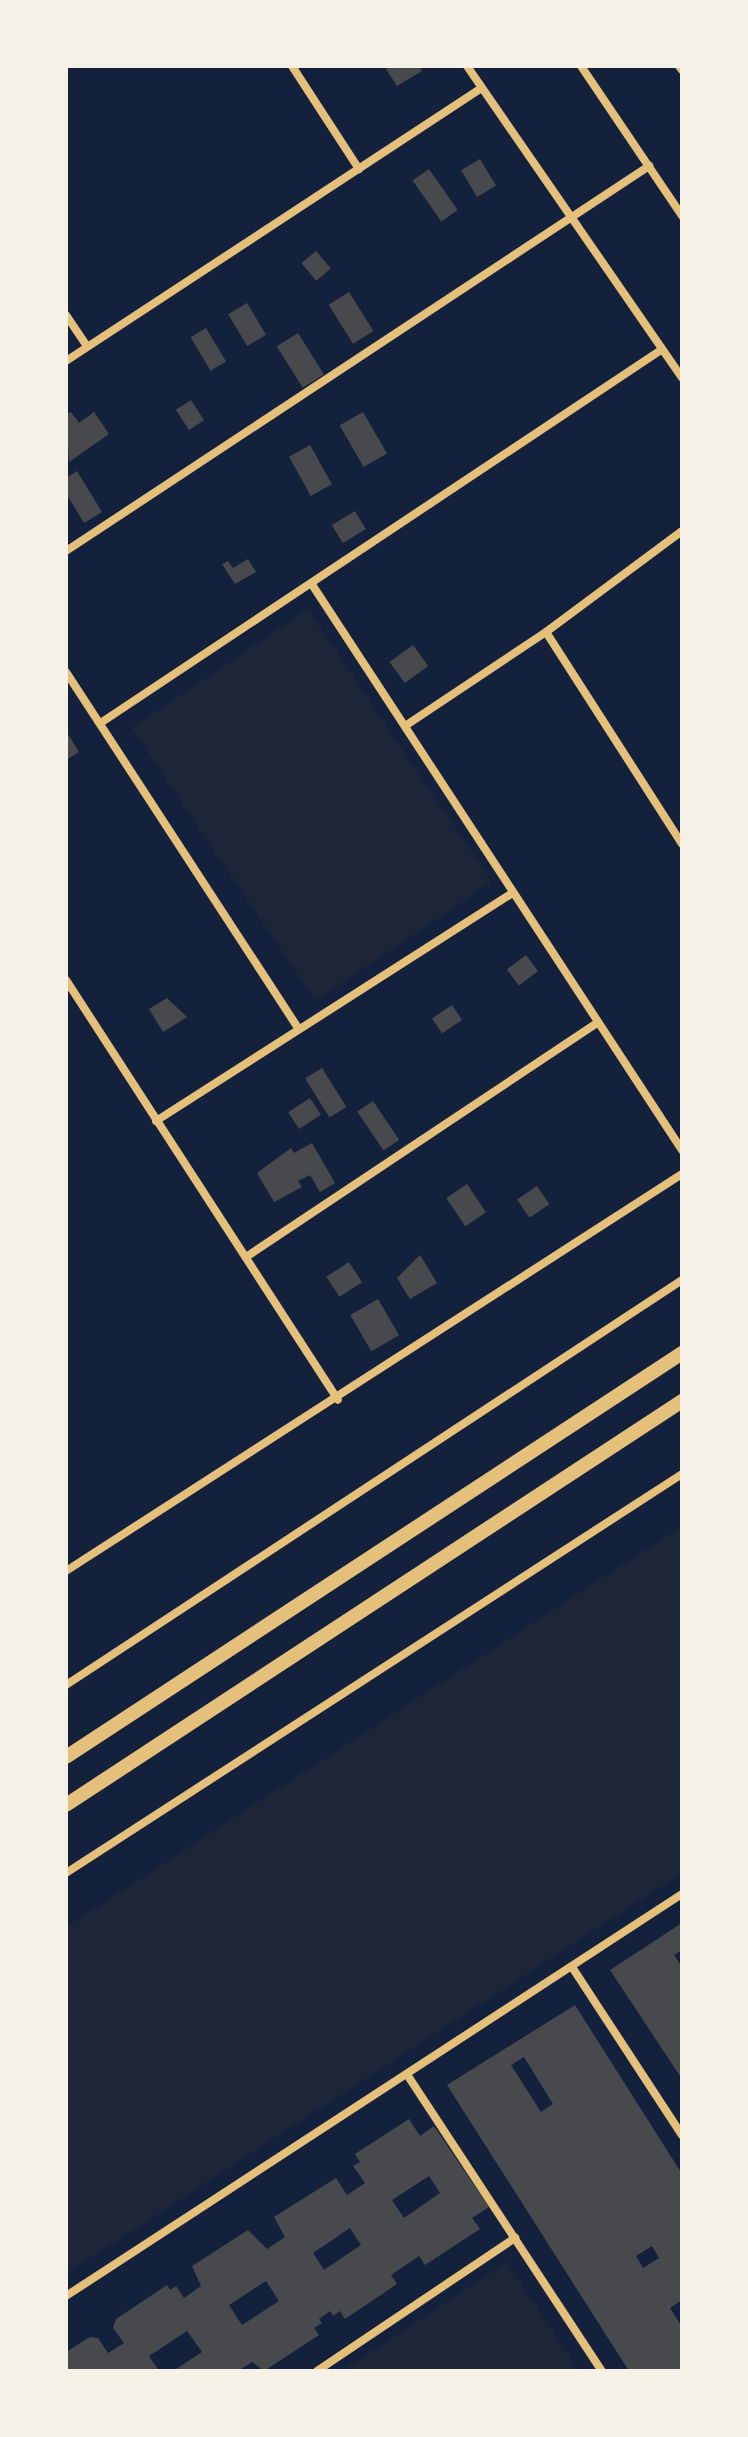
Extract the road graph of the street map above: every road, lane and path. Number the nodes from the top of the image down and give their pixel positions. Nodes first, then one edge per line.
1 (292, 66) edge
2 (467, 66) edge
3 (594, 66) edge
4 (583, 69) edge
5 (481, 88) junction
6 (649, 166) junction
7 (359, 169) junction
8 (682, 216) edge
9 (569, 218) junction
10 (66, 315) edge
11 (87, 346) junction
12 (661, 350) junction
13 (66, 361) edge
14 (682, 378) edge
15 (682, 531) edge
16 (66, 551) edge
17 (313, 586) junction
18 (546, 632) junction
19 (66, 672) edge
20 (102, 722) junction
21 (405, 726) junction
22 (682, 844) edge
23 (512, 893) junction
24 (66, 980) edge
25 (598, 1022) junction
26 (297, 1027) junction
27 (156, 1121) junction
28 (682, 1150) edge
29 (682, 1174) edge
30 (246, 1257) junction
31 (682, 1280) edge
32 (682, 1353) edge
33 (338, 1400) junction
34 (682, 1401) edge
35 (682, 1474) edge
36 (66, 1571) edge
37 (66, 1685) edge
38 (66, 1757) edge
39 (66, 1805) edge
40 (66, 1873) edge
41 (682, 1894) edge
42 (572, 1967) junction
43 (408, 2076) junction
44 (682, 2135) edge
45 (515, 2238) junction
46 (66, 2296) edge
47 (317, 2371) edge
48 (602, 2371) edge

1 - 7 street
2 - 5 street
3 - 4 street
4 - 6 street
5 - 7 street
5 - 9 street
6 - 8 street
6 - 9 street
7 - 11 street
9 - 12 street
9 - 16 street
10 - 11 street
11 - 13 street
12 - 14 street
12 - 17 street
15 - 18 street
17 - 20 street
17 - 21 street
18 - 21 street
18 - 22 street
19 - 20 street
20 - 26 street
21 - 23 street
23 - 25 street
23 - 26 street
24 - 27 street
25 - 28 street
25 - 30 street
26 - 27 street
27 - 30 street
29 - 33 street
30 - 33 street
31 - 37 street
32 - 38 street
33 - 36 street
34 - 39 street
35 - 40 street
41 - 42 street
42 - 43 street
42 - 44 street
43 - 45 street
43 - 46 street
45 - 47 street
45 - 48 street

